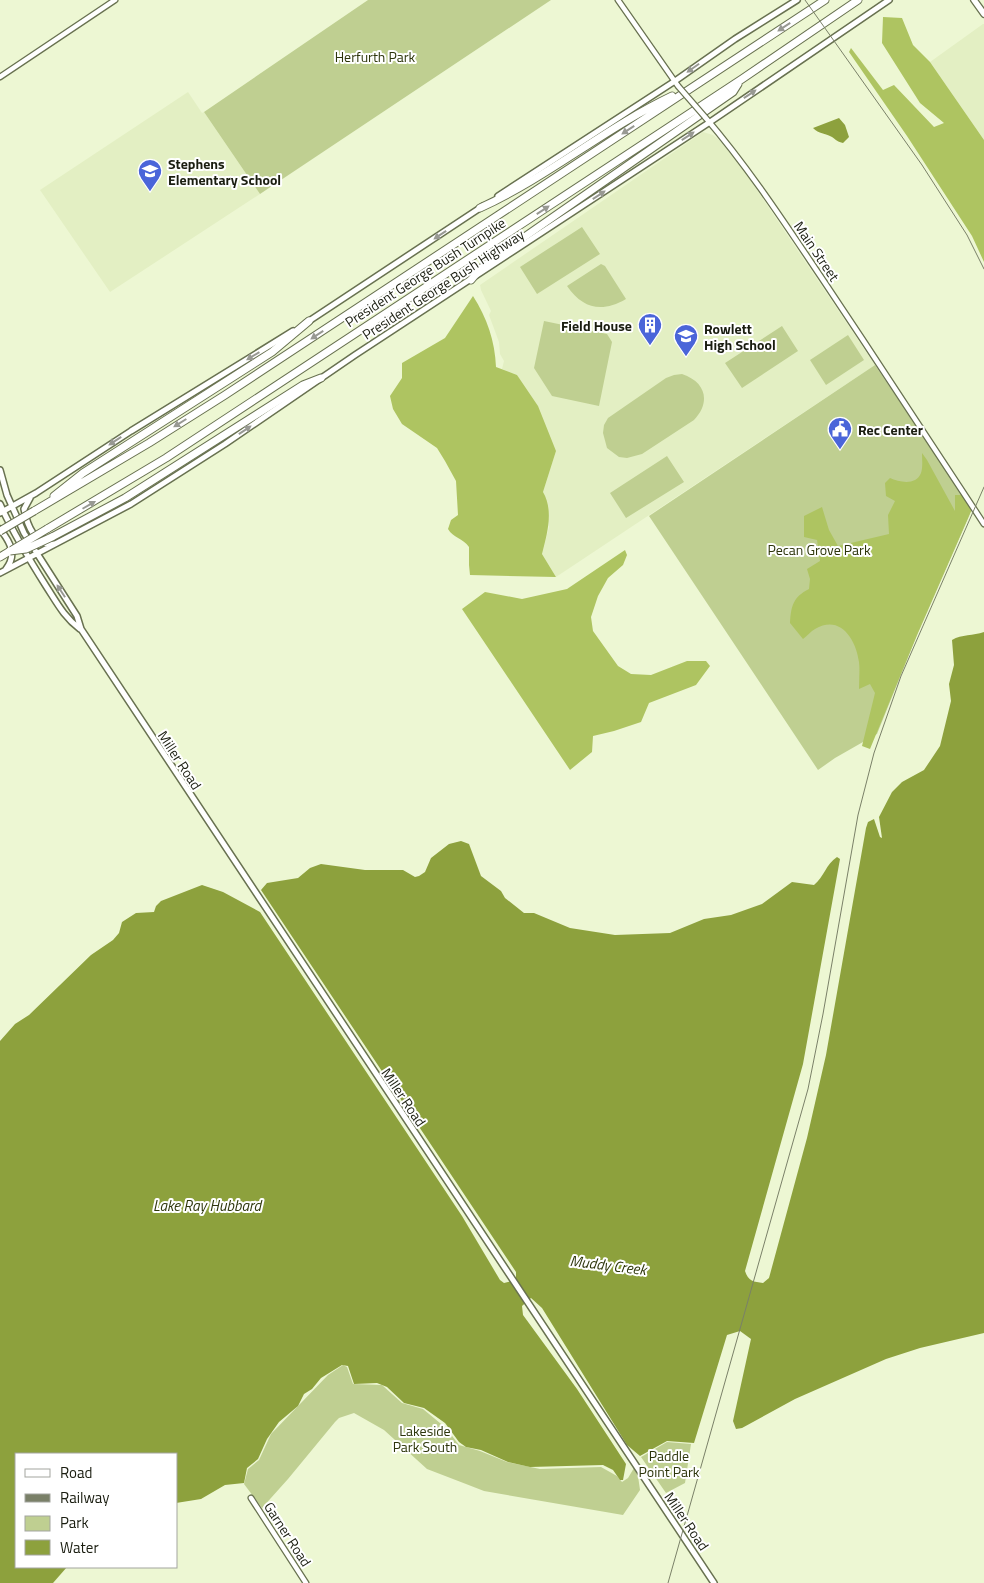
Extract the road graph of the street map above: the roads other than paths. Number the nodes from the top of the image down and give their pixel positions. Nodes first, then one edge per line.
1 (115, 0) edge
2 (618, 0) edge
3 (797, 0) edge
4 (825, 0) edge
5 (858, 0) edge
6 (889, 0) edge
7 (974, 0) edge
8 (984, 14) edge
9 (0, 77) edge
10 (742, 79) junction
11 (677, 83) junction
12 (683, 93) junction
13 (710, 122) junction
14 (480, 208) junction
15 (471, 280) junction
16 (309, 321) junction
17 (321, 378) junction
18 (0, 470) edge
19 (36, 493) junction
20 (0, 504) edge
21 (12, 506) junction
22 (34, 511) junction
23 (2, 512) edge
24 (984, 524) edge
25 (0, 530) edge
26 (58, 543) junction
27 (36, 554) junction
28 (4, 555) edge
29 (28, 559) junction
30 (2, 572) edge
31 (80, 629) junction
32 (251, 1498) dead end
33 (306, 1583) edge
34 (715, 1583) edge

1 - 9 street
2 - 11 street, Main Street
3 -> 11 main road
4 -> 12 highway, President George Bush Turnpike
5 - 10 highway, President George Bush Turnpike
13 -> 6 main road, President George Bush Highway
7 - 8 main road
10 - 15 highway
28 -> 10 highway, President George Bush Turnpike, bridge
11 - 13 street, Main Street, bridge
11 - 14 main road
12 - 14 highway
12 -> 22 highway, President George Bush Turnpike
15 -> 13 main road, President George Bush Highway
13 - 24 street, Main Street
14 -> 16 main road
15 - 17 main road, President George Bush Highway
16 -> 19 main road
16 - 22 highway
26 -> 17 main road, President George Bush Highway
17 - 28 highway, bridge
18 - 21 main road, Miller Road
19 - 21 main road
19 - 26 main road
20 - 23 main road, Miller Road
21 - 23 main road
21 - 27 main road, Miller Road
22 - 25 highway, President George Bush Turnpike, bridge
23 - 29 main road, Miller Road
25 - 30 main road
26 - 27 main road, President George Bush Highway
27 - 29 main road, President George Bush Highway
31 -> 27 main road, Miller Road
29 - 30 main road, President George Bush Highway
29 - 31 main road, Miller Road
31 - 34 main road, Miller Road
32 - 33 street, Garner Road

